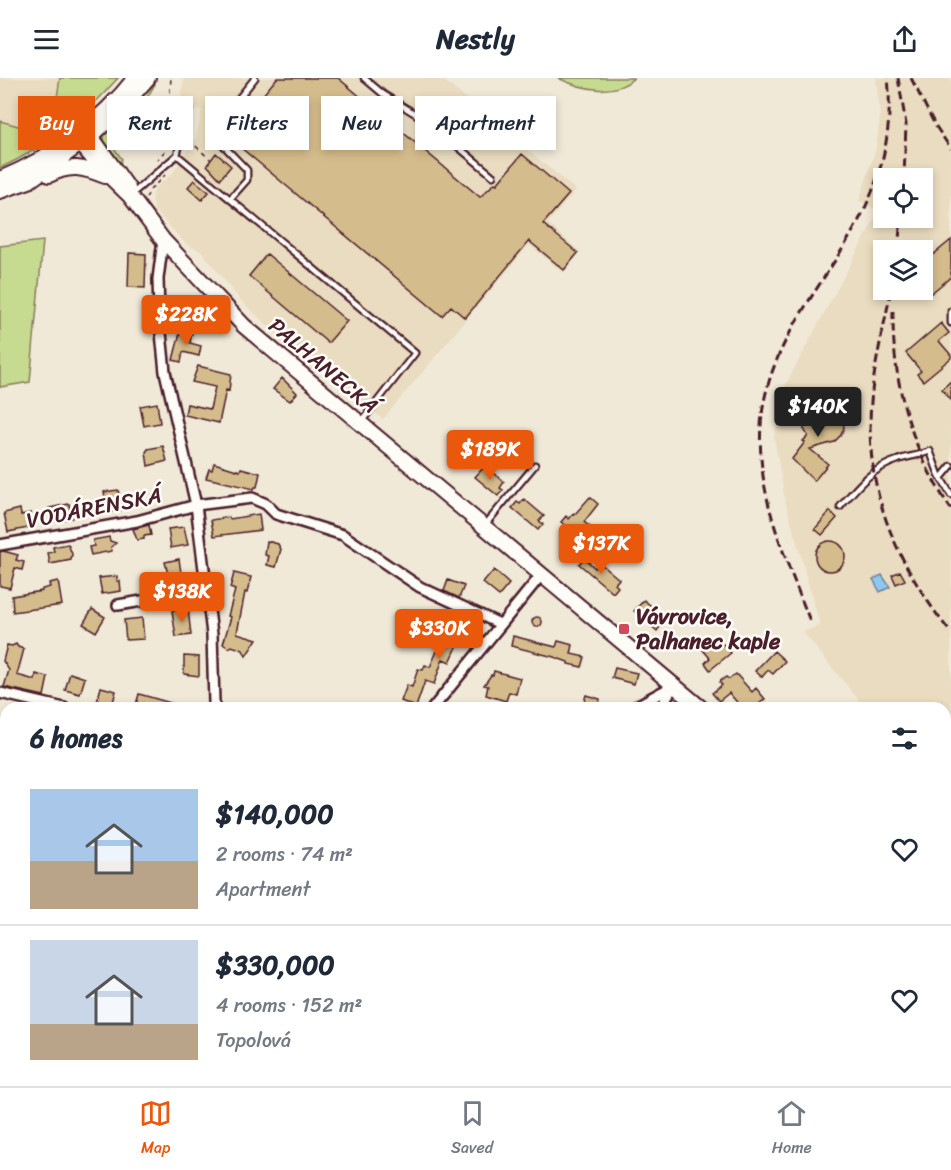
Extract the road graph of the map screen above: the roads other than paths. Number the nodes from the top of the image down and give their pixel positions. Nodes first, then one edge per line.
1 (135, 78) edge
2 (148, 78) edge
3 (255, 78) edge
4 (364, 78) edge
5 (95, 123) edge
6 (95, 128) edge
7 (95, 149) edge
8 (57, 150) edge
9 (66, 150) edge
10 (92, 150) edge
11 (178, 150) edge
12 (177, 155) junction
13 (493, 176) dead end
14 (0, 178) edge
15 (111, 179) junction
16 (30, 180) junction
17 (0, 191) edge
18 (130, 196) junction
19 (230, 200) junction
20 (163, 240) junction
21 (951, 311) edge
22 (951, 323) edge
23 (360, 422) junction
24 (535, 465) dead end
25 (951, 466) edge
26 (941, 478) junction
27 (951, 495) edge
28 (196, 505) junction
29 (840, 507) dead end
30 (484, 526) junction
31 (0, 544) edge
32 (542, 574) junction
33 (207, 590) junction
34 (118, 605) dead end
35 (500, 624) junction
36 (675, 685) junction
37 (0, 693) edge
38 (38, 702) edge
39 (214, 702) edge
40 (438, 702) edge
41 (644, 702) edge
42 (664, 702) edge
43 (694, 702) edge

1 - 5 street
2 - 6 street
3 - 19 lane
4 - 13 lane
7 - 18 street, PALHANECKÁ
8 - 14 street
9 - 16 street
10 - 15 street, PALHANECKÁ
11 - 12 lane
12 - 18 lane
12 - 19 lane
15 - 16 street
15 - 18 street, PALHANECKÁ
16 - 17 street
18 - 20 street, PALHANECKÁ
19 - 23 lane
20 - 23 street, PALHANECKÁ
20 - 28 street, VODÁRENSKÁ
21 - 22 lane
23 - 30 street, PALHANECKÁ
24 - 30 lane
25 - 26 lane
26 - 27 lane
26 - 29 lane
28 - 31 street, VODÁRENSKÁ
28 - 33 street, VODÁRENSKÁ
28 - 35 street, VODÁRENSKÁ
30 - 32 street, PALHANECKÁ
32 - 35 street
32 - 36 street, PALHANECKÁ
33 - 34 street
33 - 39 street, VODÁRENSKÁ
35 - 40 street
36 - 41 street
36 - 42 street
36 - 43 street, PALHANECKÁ
37 - 38 street

